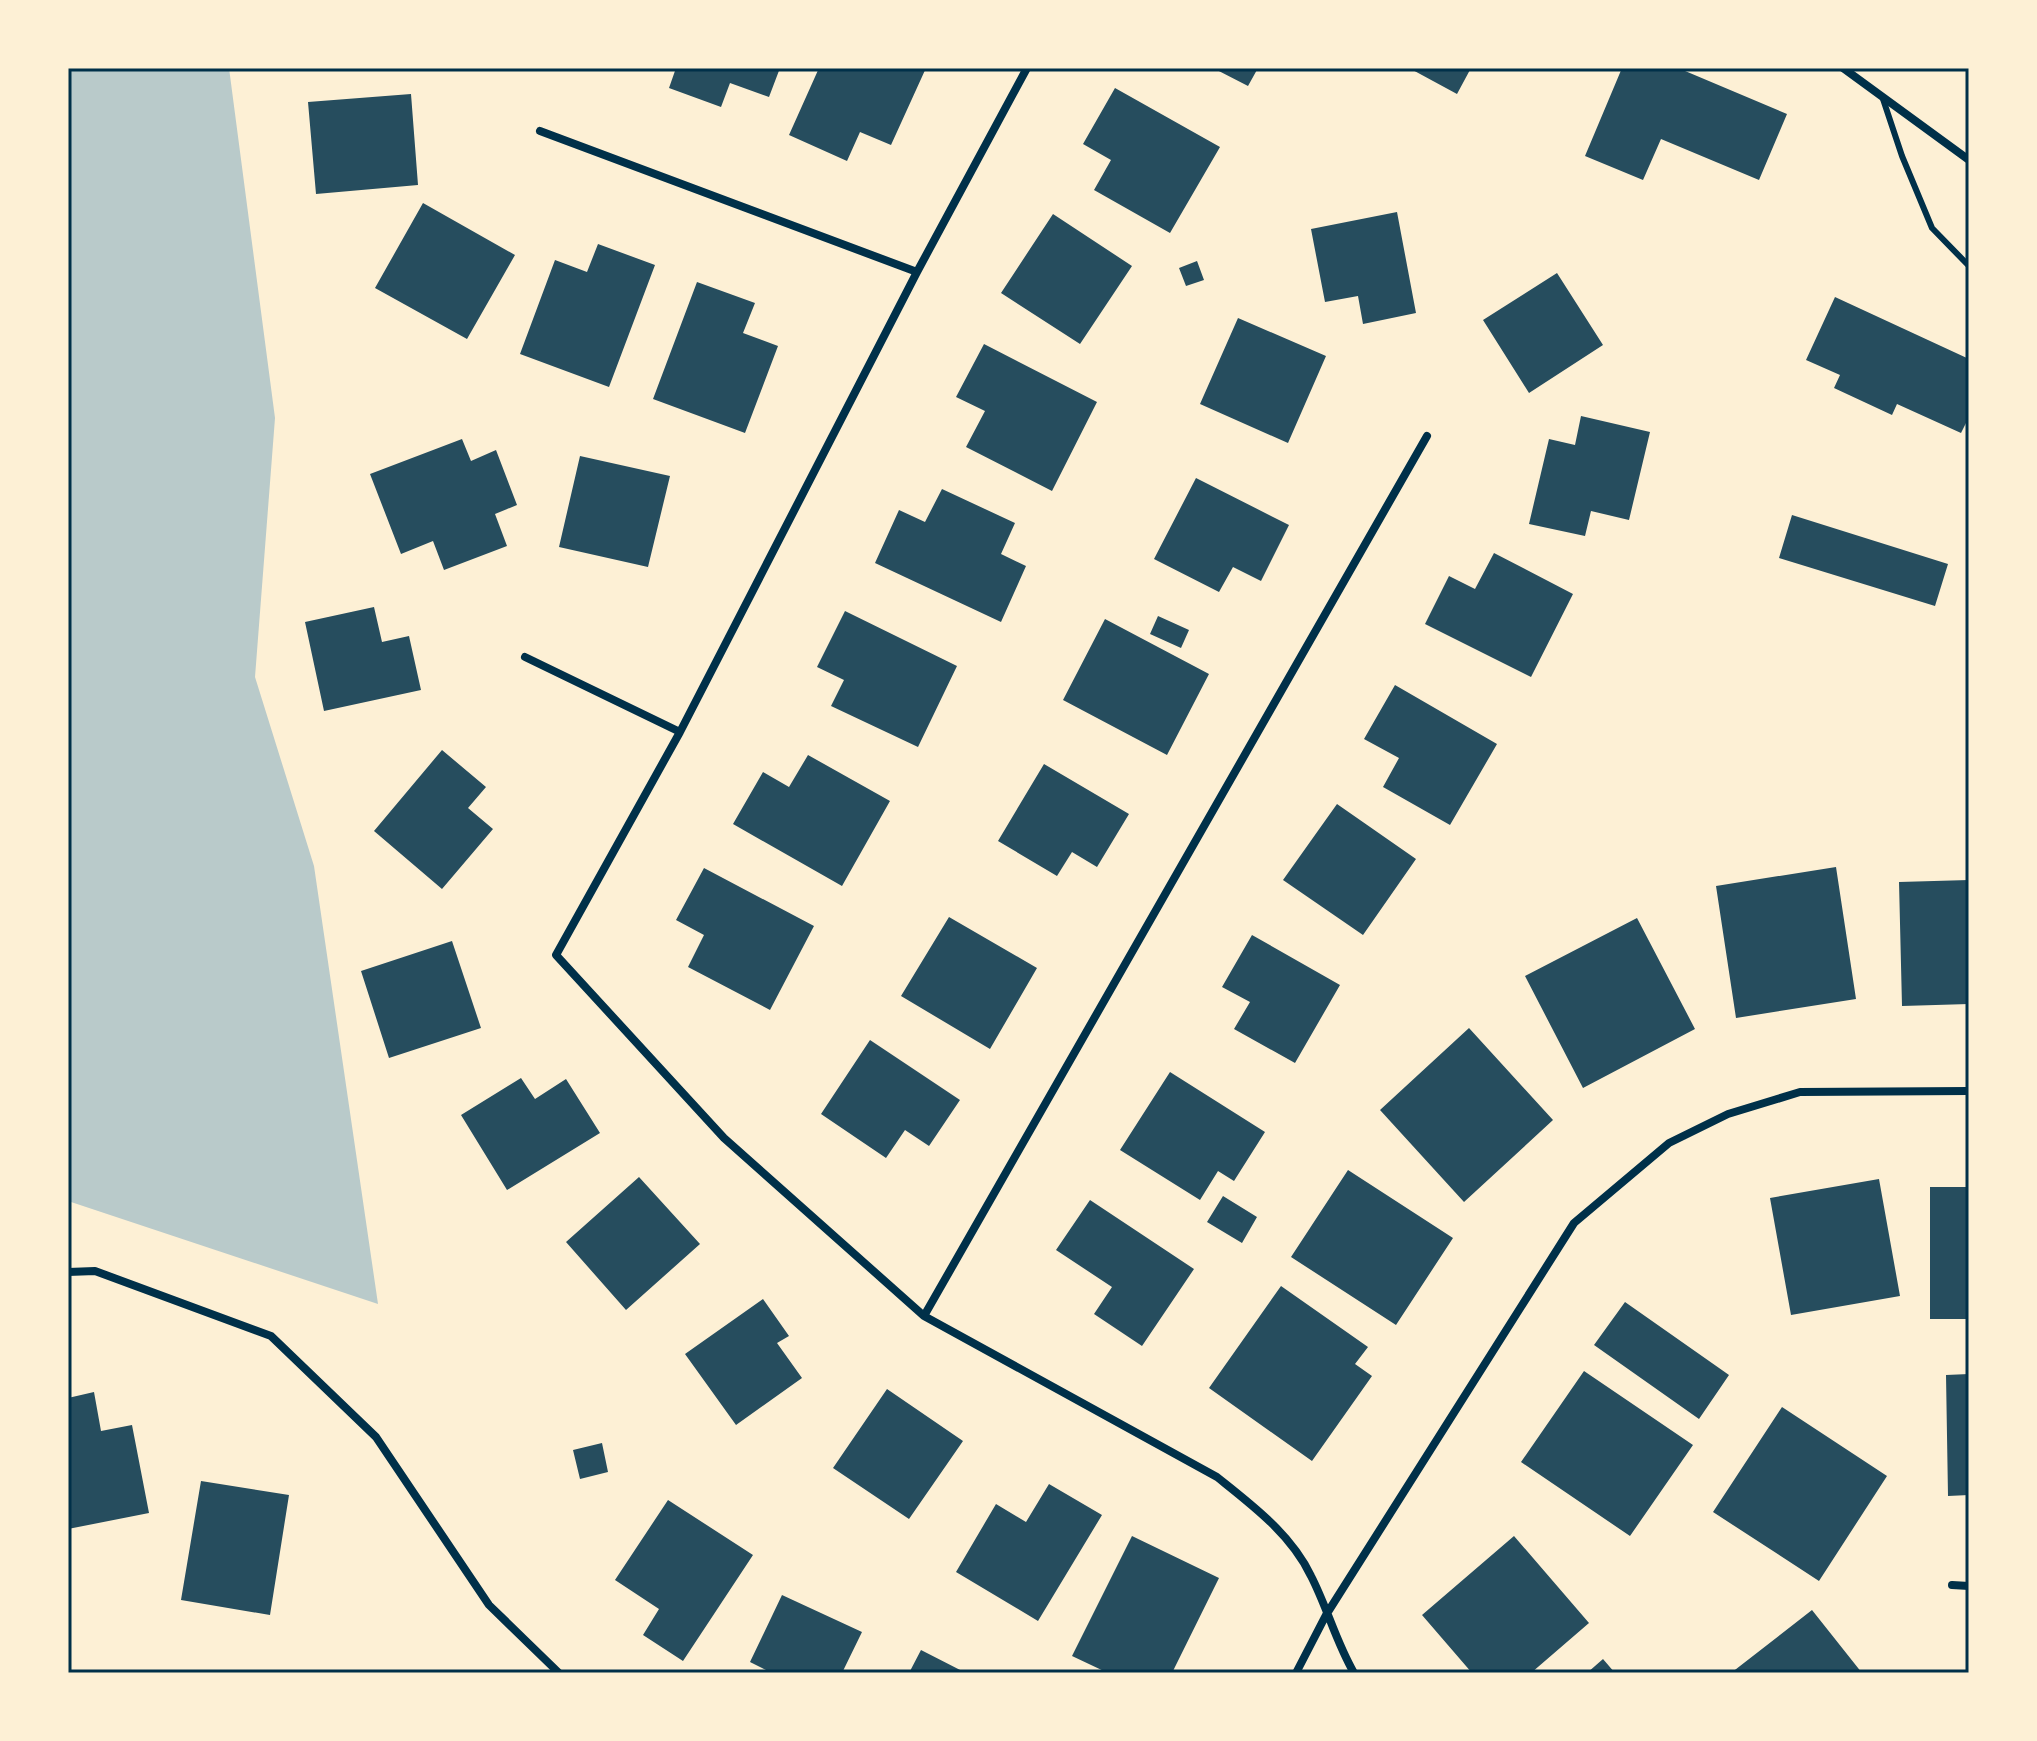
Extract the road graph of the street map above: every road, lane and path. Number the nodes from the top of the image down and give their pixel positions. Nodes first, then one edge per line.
1 (1027, 68) edge
2 (1843, 68) edge
3 (1882, 96) junction
4 (540, 131) dead end
5 (1969, 160) edge
6 (1969, 266) edge
7 (917, 272) junction
8 (1427, 436) dead end
9 (525, 657) dead end
10 (680, 732) junction
11 (1969, 1091) edge
12 (68, 1272) edge
13 (924, 1316) junction
14 (1952, 1585) dead end
15 (1969, 1586) edge
16 (1326, 1615) junction
17 (559, 1673) edge
18 (1296, 1673) edge
19 (1354, 1673) edge

1 - 7 street
2 - 3 street
3 - 5 street
3 - 6 lane
4 - 7 street
7 - 10 street
8 - 13 street
9 - 10 street
10 - 13 street
11 - 16 street
12 - 17 street
13 - 16 street
14 - 15 street
16 - 18 street
16 - 19 street

